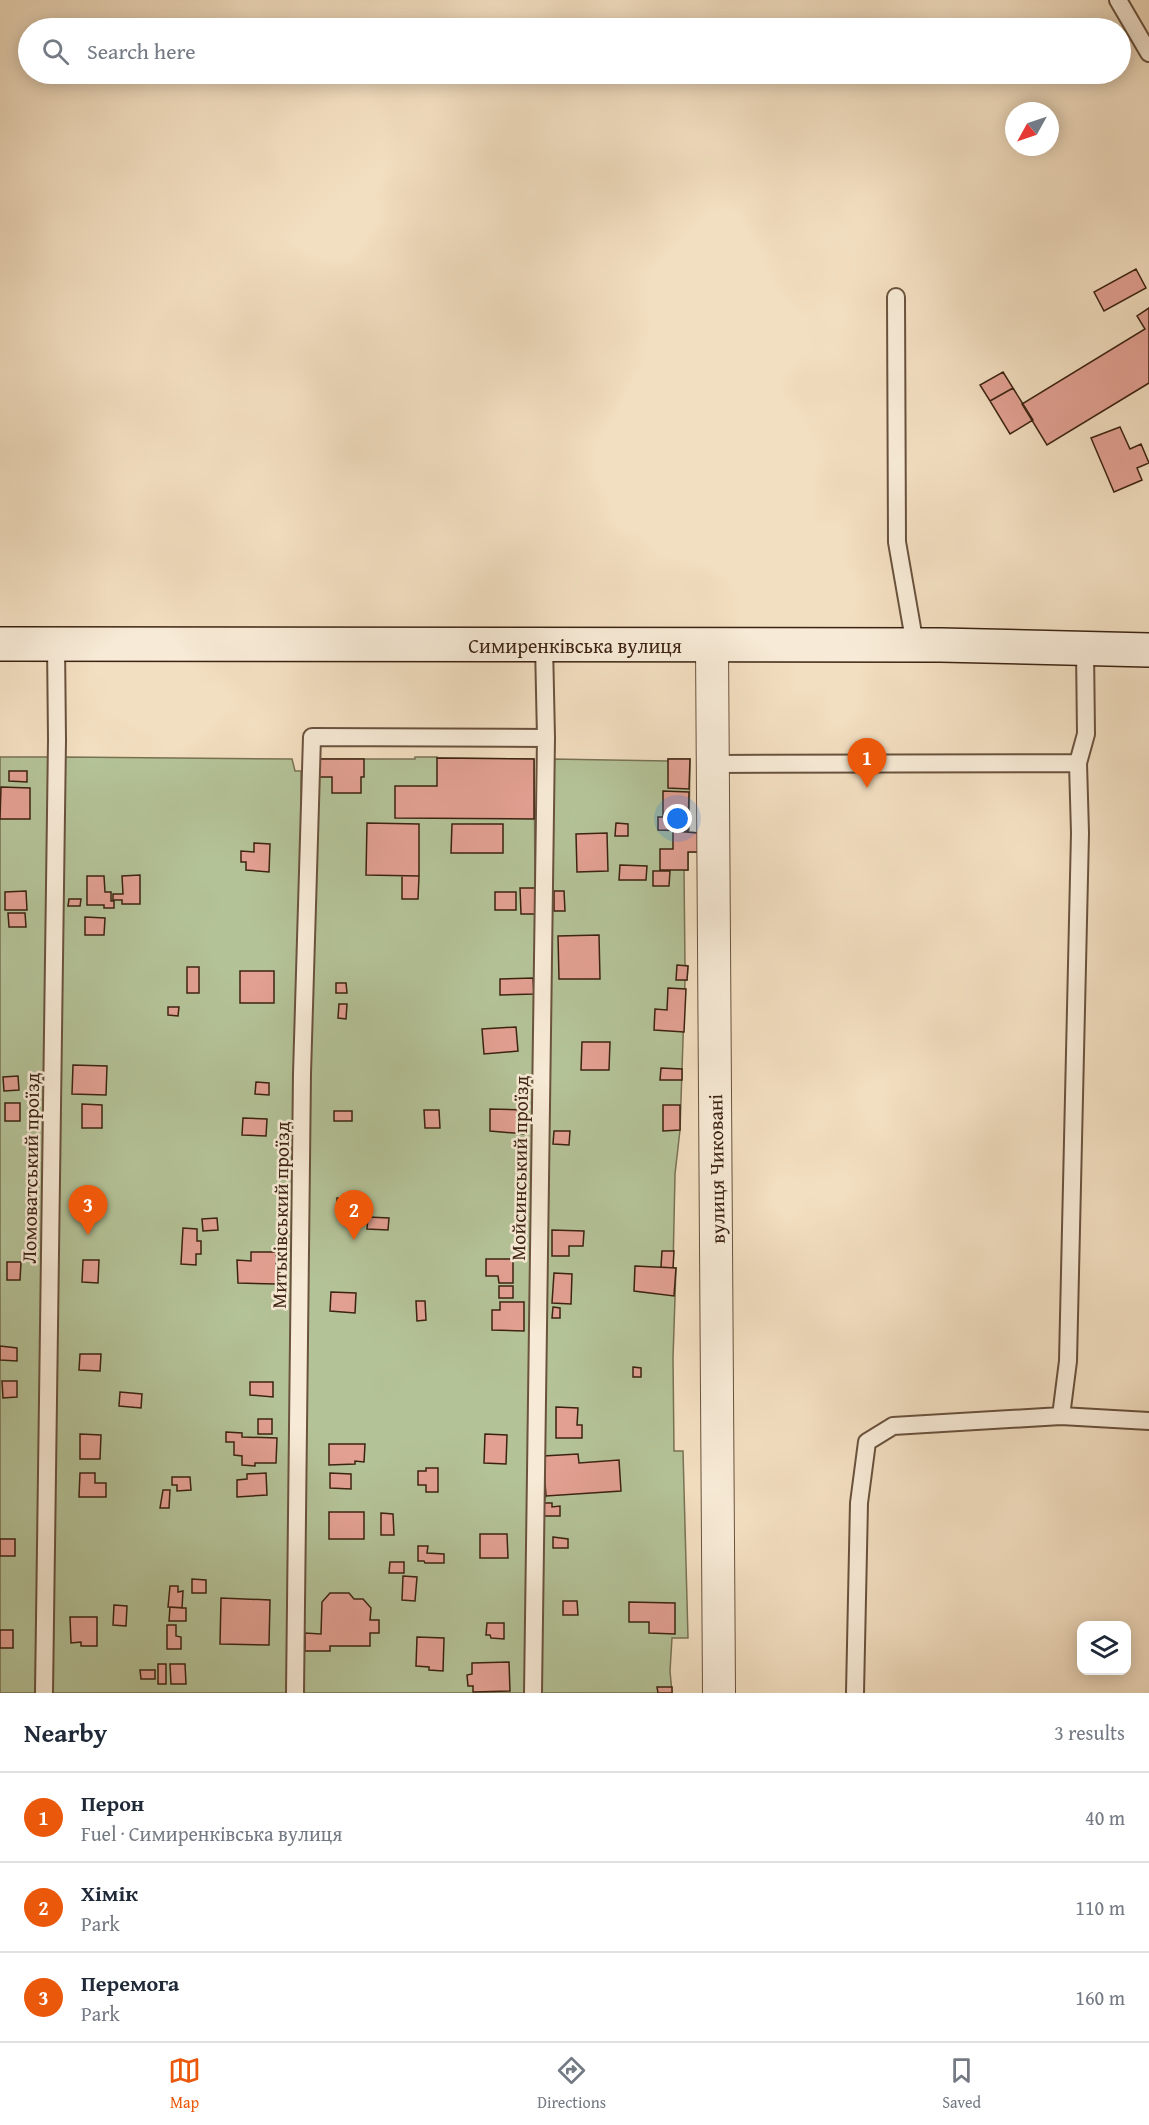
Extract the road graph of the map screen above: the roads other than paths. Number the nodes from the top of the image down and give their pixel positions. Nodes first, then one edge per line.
1 (1118, 0) edge
2 (1129, 18) edge
3 (1131, 22) edge
4 (1149, 53) edge
5 (896, 297) dead end
6 (0, 644) edge
7 (56, 644) junction
8 (543, 645) junction
9 (712, 645) junction
10 (915, 645) junction
11 (1085, 649) junction
12 (1149, 650) edge
13 (546, 738) junction
14 (1078, 763) junction
15 (713, 764) junction
16 (1061, 1416) junction
17 (1149, 1420) edge
18 (44, 1693) edge
19 (296, 1693) edge
20 (533, 1693) edge
21 (719, 1693) edge
22 (855, 1693) edge

1 - 2 lane
3 - 4 lane
5 - 10 lane
6 - 7 main road, Симиренківська вулиця
7 - 8 main road, Симиренківська вулиця
7 - 18 lane, Ломоватський проїзд
8 - 9 main road, Симиренківська вулиця
8 - 13 lane, Мойсинський проїзд
9 - 10 main road, Симиренківська вулиця
9 - 15 street, вулиця Чиковані
10 - 11 main road, Симиренківська вулиця
11 - 12 main road, Симиренківська вулиця
11 - 14 lane
13 - 19 lane, Митьківський проїзд
13 - 20 lane, Мойсинський проїзд
14 - 15 lane
14 - 16 lane
15 - 21 street, вулиця Чиковані
16 - 17 lane
16 - 22 lane

